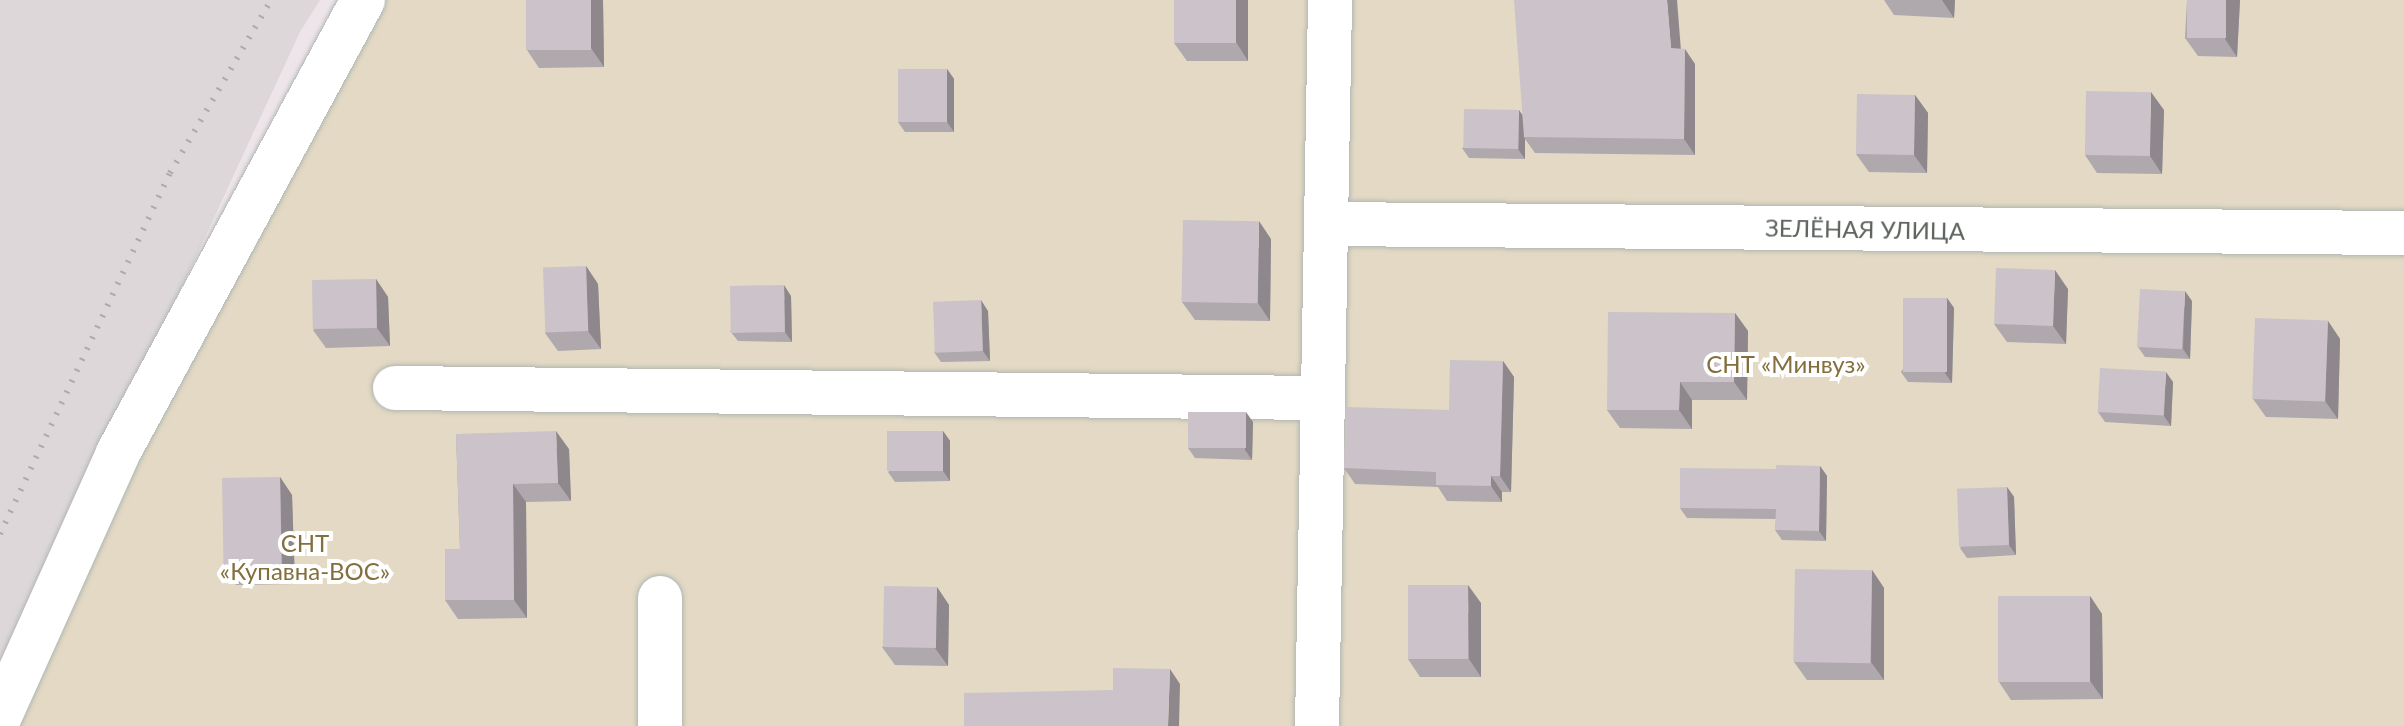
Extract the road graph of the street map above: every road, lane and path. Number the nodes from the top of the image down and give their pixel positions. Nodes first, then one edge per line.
1 (363, 0) edge
2 (1330, 0) edge
3 (1326, 224) junction
4 (2404, 233) edge
5 (395, 388) dead end
6 (1323, 398) junction
7 (660, 598) dead end
8 (0, 716) edge
9 (660, 726) edge
10 (1317, 726) edge

1 - 8 street
2 - 3 street
3 - 4 street, ЗЕЛЁНАЯ УЛИЦА
3 - 6 street
5 - 6 street
6 - 10 street
7 - 9 street

